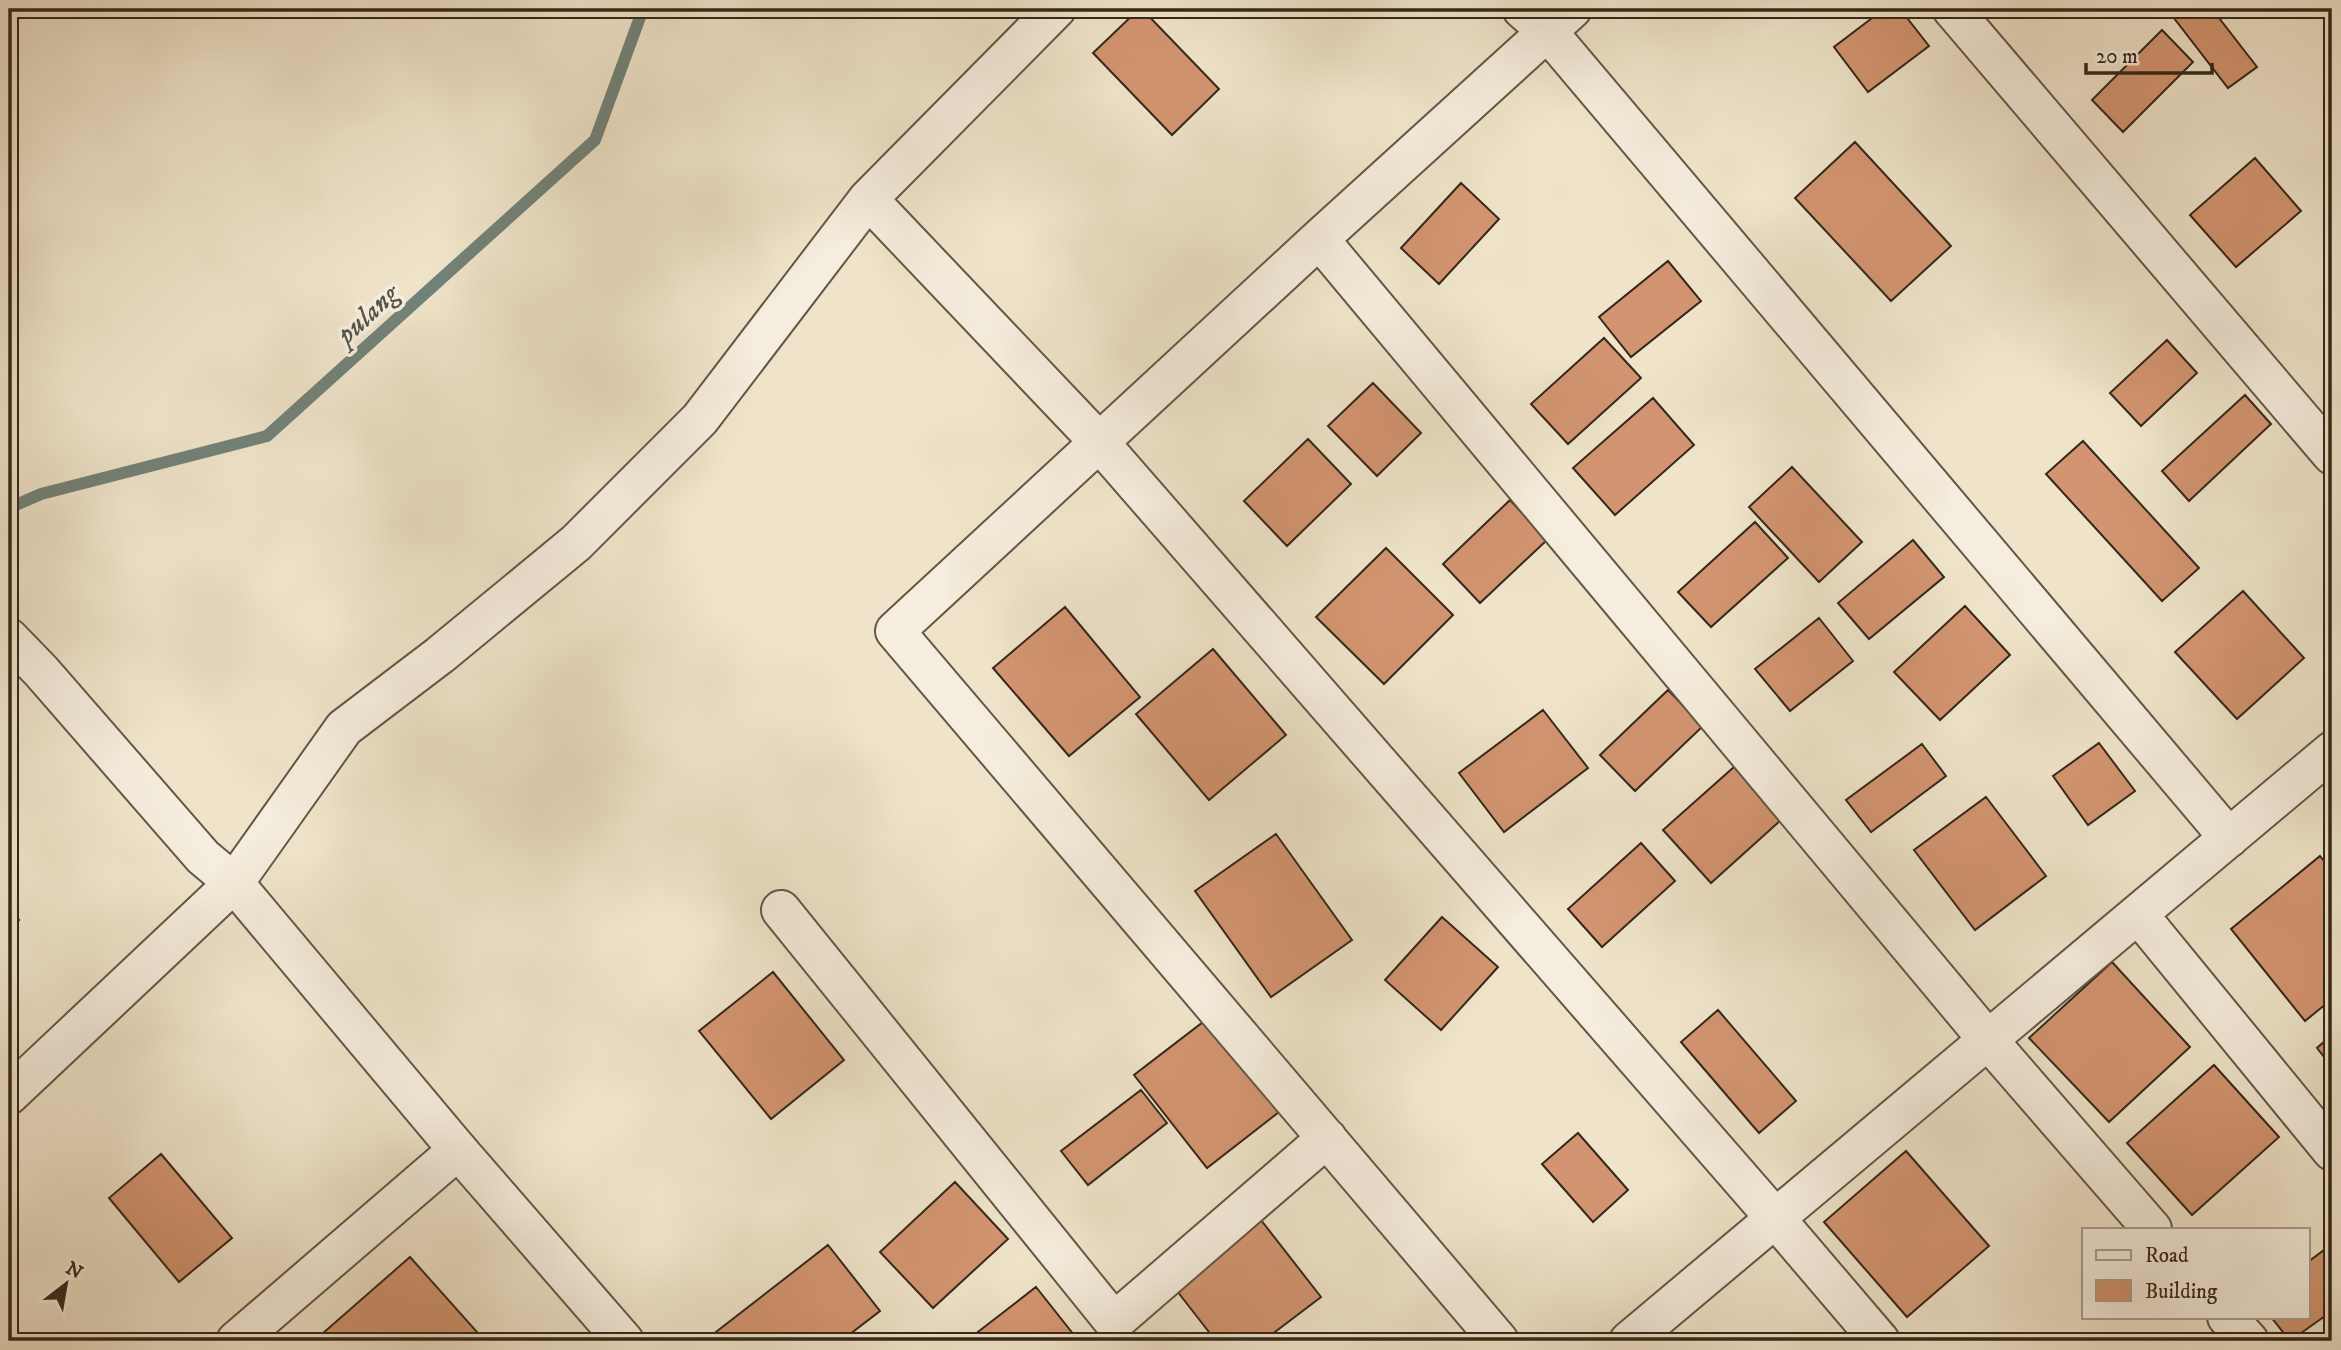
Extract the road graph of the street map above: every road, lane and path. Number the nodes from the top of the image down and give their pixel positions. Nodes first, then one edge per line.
1 (1056, 9) edge
2 (1952, 9) edge
3 (1547, 16) edge
4 (868, 199) junction
5 (1319, 239) junction
6 (1099, 442) junction
7 (2332, 455) edge
8 (9, 638) edge
9 (2332, 751) edge
10 (2229, 838) junction
11 (234, 883) junction
12 (780, 909) dead end
13 (2138, 914) junction
14 (1988, 1040) junction
15 (9, 1095) edge
16 (1327, 1138) junction
17 (457, 1150) junction
18 (2332, 1151) edge
19 (1775, 1218) junction
20 (2151, 1228) edge
21 (2228, 1318) edge
22 (1112, 1335) edge
23 (241, 1340) edge
24 (624, 1341) edge
25 (1499, 1341) edge
26 (1629, 1341) edge
27 (1880, 1341) edge
28 (2249, 1341) edge

1 - 4 street
2 - 7 street
3 - 5 street
3 - 10 street
4 - 6 street
4 - 11 street
5 - 6 street
5 - 14 street
6 - 16 street
6 - 19 street
8 - 11 street
9 - 10 street
10 - 13 street
11 - 15 street
11 - 17 street
12 - 22 street
13 - 14 street
13 - 18 street
14 - 19 street
14 - 20 street
16 - 22 street
16 - 25 street
17 - 23 street
17 - 24 street
19 - 26 street
19 - 27 street
21 - 28 street

